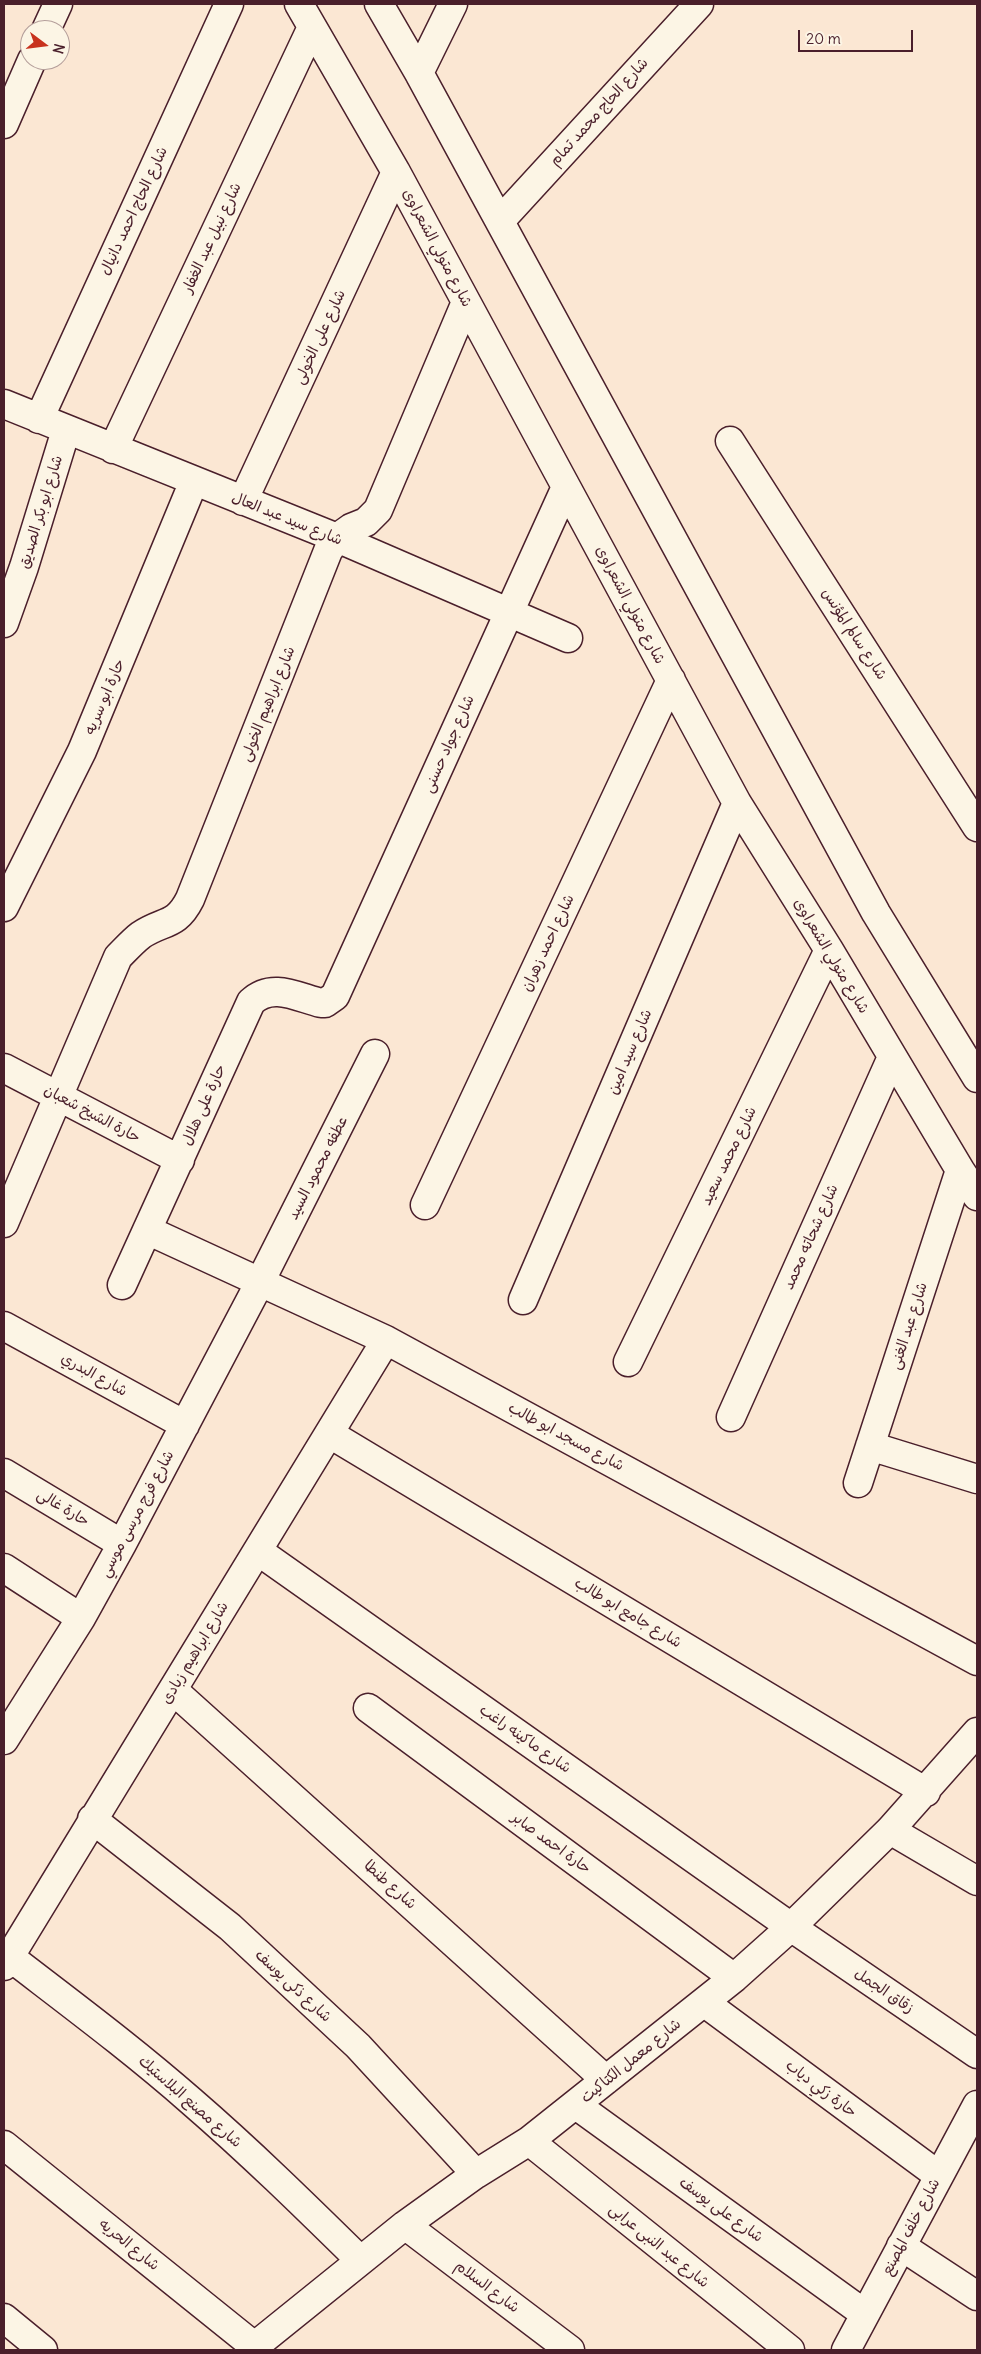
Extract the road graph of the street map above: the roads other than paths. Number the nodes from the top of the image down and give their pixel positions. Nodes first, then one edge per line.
1 (58, 4) edge
2 (229, 4) edge
3 (299, 4) edge
4 (379, 4) edge
5 (453, 4) edge
6 (699, 4) edge
7 (51, 20) edge
8 (312, 27) junction
9 (28, 70) edge
10 (419, 72) junction
11 (4, 124) edge
12 (396, 172) junction
13 (500, 221) junction
14 (466, 302) junction
15 (4, 404) edge
16 (39, 418) junction
17 (66, 430) junction
18 (730, 441) dead end
19 (112, 448) junction
20 (194, 481) junction
21 (566, 487) junction
22 (243, 501) junction
23 (337, 538) junction
24 (509, 612) junction
25 (4, 623) edge
26 (568, 638) dead end
27 (671, 680) junction
28 (737, 804) junction
29 (977, 827) edge
30 (4, 907) edge
31 (829, 950) junction
32 (330, 1000) joint
33 (375, 1054) dead end
34 (892, 1057) junction
35 (4, 1068) edge
36 (977, 1078) edge
37 (58, 1096) junction
38 (180, 1160) junction
39 (960, 1170) junction
40 (977, 1196) edge
41 (425, 1205) dead end
42 (4, 1223) edge
43 (147, 1230) junction
44 (260, 1282) junction
45 (122, 1285) dead end
46 (523, 1300) dead end
47 (4, 1326) edge
48 (386, 1340) junction
49 (628, 1362) dead end
50 (731, 1417) dead end
51 (185, 1424) junction
52 (330, 1434) junction
53 (870, 1446) junction
54 (4, 1473) edge
55 (977, 1479) edge
56 (858, 1483) dead end
57 (122, 1544) junction
58 (258, 1551) junction
59 (4, 1568) edge
60 (81, 1618) junction
61 (977, 1660) edge
62 (173, 1690) junction
63 (368, 1708) dead end
64 (976, 1737) edge
65 (4, 1740) edge
66 (926, 1792) junction
67 (92, 1820) junction
68 (890, 1830) junction
69 (977, 1881) edge
70 (791, 1927) junction
71 (7, 1962) edge
72 (734, 1978) junction
73 (705, 2002) junction
74 (977, 2054) edge
75 (606, 2080) junction
76 (576, 2105) junction
77 (973, 2123) edge
78 (529, 2141) junction
79 (4, 2145) edge
80 (476, 2174) junction
81 (938, 2175) junction
82 (405, 2225) junction
83 (901, 2246) junction
84 (360, 2260) junction
85 (977, 2296) edge
86 (865, 2314) junction
87 (4, 2318) edge
88 (252, 2348) edge
89 (43, 2350) edge
90 (570, 2350) edge
91 (790, 2350) edge
92 (846, 2350) edge

1 - 7 street
2 - 16 street, شارع الحاج احمد دانيال
3 - 8 street, شارع متولي الشعراوى
4 - 10 street
5 - 10 street
6 - 13 street, شارع الحاج محمد تمام
8 - 12 street, شارع متولي الشعراوى
8 - 19 street, شارع نبيل عبد الغفار
9 - 11 street
10 - 13 street
12 - 14 street, شارع متولي الشعراوى
12 - 22 street, شارع على الخولى
13 - 36 street
14 - 21 street, شارع متولي الشعراوى
14 - 23 street, شارع ابراهيم الخولى
15 - 16 street, شارع سيد عبد العال
16 - 17 street, شارع سيد عبد العال
17 - 19 street, شارع سيد عبد العال
17 - 25 street, شارع ابو بكر الصديق
18 - 29 street, شارع سالم المؤنس
19 - 20 street, شارع سيد عبد العال
20 - 22 street, شارع سيد عبد العال
20 - 30 street, حارة ابو سريه
21 - 24 street, شارع جواد حسنى
21 - 27 street, شارع متولي الشعراوى
22 - 23 street, شارع سيد عبد العال
23 - 24 street, شارع سيد عبد العال
23 - 37 street, شارع ابراهيم الخولى
24 - 26 street, شارع سيد عبد العال
24 - 32 street, شارع جواد حسنى
27 - 28 street, شارع متولي الشعراوى
27 - 41 street, شارع احمد زهران
28 - 31 street, شارع متولي الشعراوى
28 - 46 street, شارع سيد امين
31 - 34 street, شارع متولي الشعراوى
31 - 49 street, شارع محمد سعيد
32 - 38 street, حارة على هلال
33 - 44 street, عطفه محمود السيد
34 - 39 street, شارع متولي الشعراوى
34 - 50 street, شارع شحاته محمد
35 - 37 street, حارة الشيخ شعبان
37 - 38 street, حارة الشيخ شعبان
37 - 42 street, شارع ابراهيم الخولى
38 - 43 street, حارة على هلال
39 - 40 street, شارع متولي الشعراوى
39 - 53 street, شارع عبد الغنى
43 - 44 street, شارع مسجد ابو طالب
43 - 45 street, حارة على هلال
44 - 48 street, شارع مسجد ابو طالب
44 - 51 street, شارع فرج مرسى موسي
47 - 51 street, شارع البدري
48 - 52 street, شارع ابراهيم زبادى
48 - 61 street, شارع مسجد ابو طالب
51 - 57 street, شارع فرج مرسى موسي
52 - 58 street, شارع ابراهيم زبادى
52 - 66 street, شارع جامع ابو طالب
53 - 55 street
53 - 56 street, شارع عبد الغنى
54 - 57 street, حارة غالى
57 - 60 street, شارع فرج مرسى موسي
58 - 62 street, شارع ابراهيم زبادى
58 - 70 street, شارع ماكينه راغب
59 - 60 street
60 - 65 street, شارع فرج مرسى موسي
62 - 67 street, شارع ابراهيم زبادى
62 - 75 street, شارع طنطا
63 - 72 street, حارة احمد صابر
64 - 66 street, شارع معمل الكتاكيت
66 - 68 street, شارع معمل الكتاكيت
67 - 71 street, شارع ابراهيم زبادى
67 - 80 street, شارع ذكى يوسف
68 - 69 street
68 - 70 street, شارع معمل الكتاكيت
70 - 72 street, شارع معمل الكتاكيت
70 - 74 street, زقاق الجمل
71 - 84 street, شارع مصنع البلاستيك
72 - 73 street, شارع معمل الكتاكيت
73 - 75 street, شارع معمل الكتاكيت
73 - 81 street, حارة زكي دياب
75 - 76 street, شارع معمل الكتاكيت
76 - 78 street, شارع معمل الكتاكيت
76 - 86 street, شارع على يوسف
77 - 81 street, شارع خلف المصنع
78 - 80 street, شارع معمل الكتاكيت
78 - 91 street, شارع عبد النبى عرابى
79 - 88 street, شارع الحريه
80 - 82 street, شارع معمل الكتاكيت
81 - 83 street, شارع خلف المصنع
82 - 84 street, شارع معمل الكتاكيت
82 - 90 street, شارع السلام
83 - 85 street
83 - 86 street, شارع خلف المصنع
84 - 88 street, شارع معمل الكتاكيت
86 - 92 street, شارع خلف المصنع
87 - 89 street

